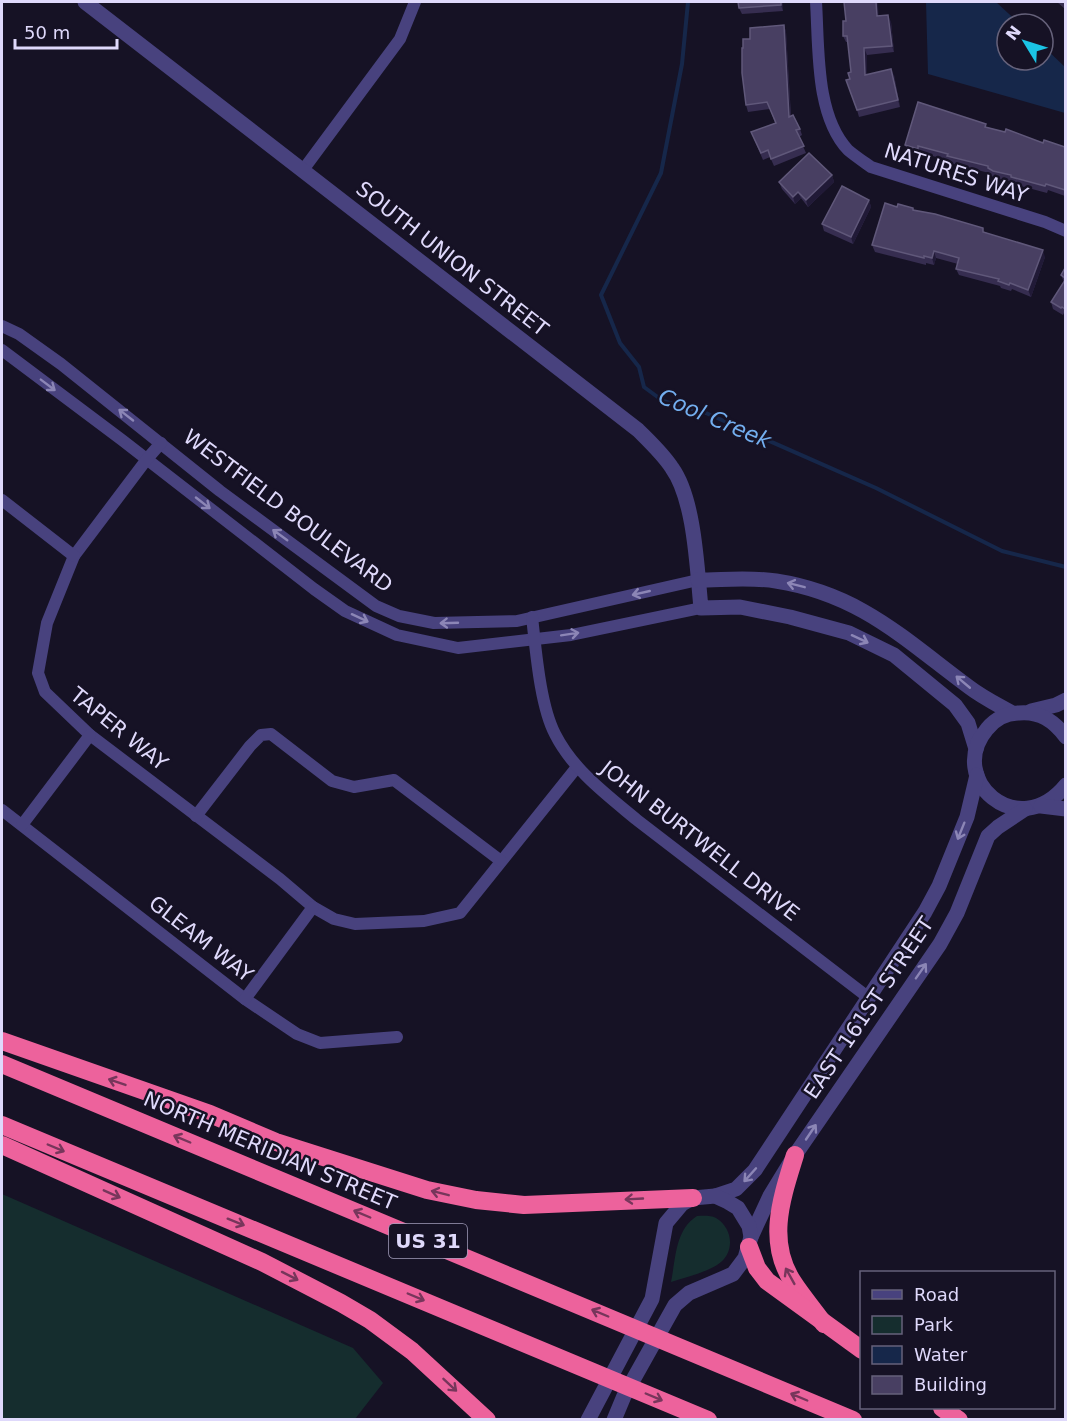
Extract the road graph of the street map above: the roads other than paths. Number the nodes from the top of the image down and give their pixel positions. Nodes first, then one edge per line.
1 (85, 2) edge
2 (415, 2) edge
3 (816, 2) edge
4 (303, 170) junction
5 (1065, 231) edge
6 (2, 326) edge
7 (2, 350) edge
8 (161, 443) junction
9 (147, 459) junction
10 (2, 500) edge
11 (74, 556) junction
12 (698, 580) junction
13 (701, 608) junction
14 (532, 617) junction
15 (534, 639) junction
16 (1065, 700) edge
17 (1028, 712) junction
18 (1012, 713) junction
19 (90, 735) junction
20 (1065, 737) edge
21 (976, 749) junction
22 (577, 767) junction
23 (977, 775) junction
24 (1065, 785) edge
25 (1041, 806) junction
26 (1026, 809) junction
27 (1065, 809) edge
28 (2, 810) edge
29 (196, 816) junction
30 (22, 825) junction
31 (501, 861) junction
32 (313, 907) junction
33 (869, 998) junction
34 (245, 999) junction
35 (397, 1037) dead end
36 (2, 1041) edge
37 (2, 1064) edge
38 (2, 1125) edge
39 (2, 1145) edge
40 (795, 1155) junction
41 (715, 1196) junction
42 (693, 1198) junction
43 (750, 1242) junction
44 (824, 1324) junction
45 (860, 1349) edge
46 (945, 1409) edge
47 (487, 1419) edge
48 (588, 1419) edge
49 (614, 1419) edge
50 (708, 1419) edge
51 (853, 1419) edge
52 (959, 1419) edge

1 - 4 street, SOUTH UNION STREET
2 - 4 street
3 - 5 street, NATURES WAY
4 - 12 street, SOUTH UNION STREET
8 -> 6 street, WESTFIELD BOULEVARD
7 -> 9 street, WESTFIELD BOULEVARD
8 - 9 street, TAPER WAY
14 -> 8 street, WESTFIELD BOULEVARD
9 - 11 street, TAPER WAY
9 -> 15 street, WESTFIELD BOULEVARD
10 - 11 street
11 - 19 street, TAPER WAY
12 - 13 street, SOUTH UNION STREET
12 -> 14 street, WESTFIELD BOULEVARD
18 -> 12 street, WESTFIELD BOULEVARD
15 -> 13 street, WESTFIELD BOULEVARD
13 -> 21 street, WESTFIELD BOULEVARD
14 - 15 street, JOHN BURTWELL DRIVE
15 - 22 street, JOHN BURTWELL DRIVE
16 - 17 street
17 - 18 street
17 - 20 street
18 - 21 street
19 - 29 street, TAPER WAY
19 - 30 street
21 - 23 street, EAST 161ST STREET
22 - 31 street, TAPER WAY
22 - 33 street, JOHN BURTWELL DRIVE
23 - 26 street
23 -> 33 street, EAST 161ST STREET
24 - 25 street
25 - 26 street
25 - 27 street
40 -> 26 street, EAST 161ST STREET
28 - 30 street, GLEAM WAY
29 - 31 street
29 - 32 street, TAPER WAY
30 - 34 street, GLEAM WAY
31 - 32 street, TAPER WAY
32 - 34 street
33 -> 41 street, EAST 161ST STREET
34 - 35 street, GLEAM WAY
42 -> 36 highway
51 -> 37 highway, NORTH MERIDIAN STREET / US 31
38 -> 50 highway, US 31
39 -> 47 highway
40 - 43 street, EAST 161ST STREET
44 -> 40 highway
41 - 42 street
41 - 43 street
42 - 48 street
43 - 44 highway
43 - 49 street, EAST 161ST STREET
44 - 45 highway
46 - 52 highway

